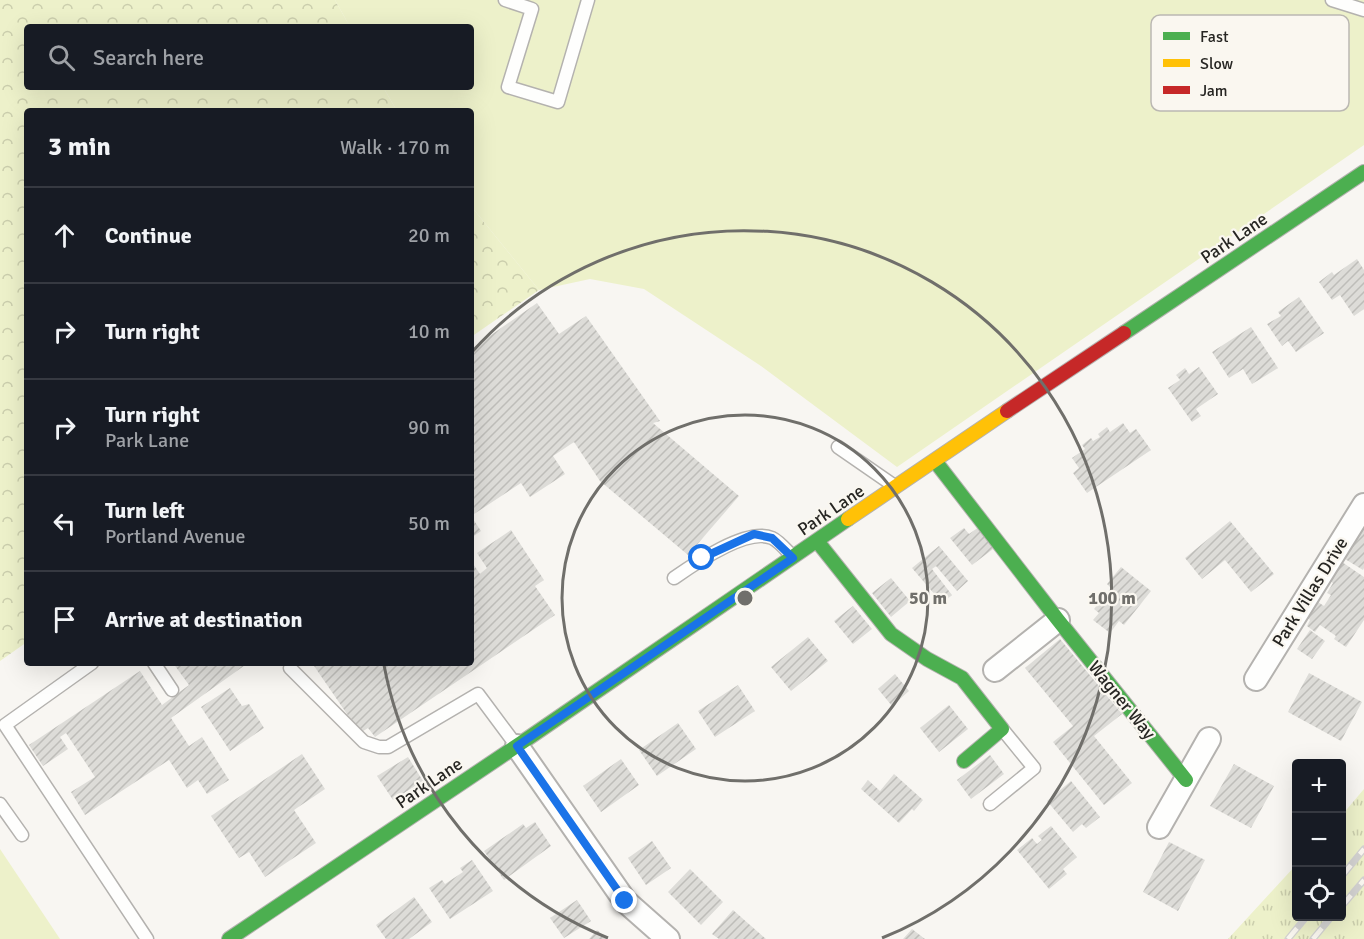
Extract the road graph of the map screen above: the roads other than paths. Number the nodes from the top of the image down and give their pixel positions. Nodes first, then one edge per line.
1 (505, 0) edge
2 (588, 0) edge
3 (1332, 0) edge
4 (1364, 10) edge
5 (1364, 172) edge
6 (838, 447) dead end
7 (935, 460) junction
8 (896, 487) junction
9 (1364, 505) edge
10 (817, 541) junction
11 (793, 558) junction
12 (674, 578) dead end
13 (1058, 621) junction
14 (88, 666) edge
15 (156, 666) edge
16 (290, 668) dead end
17 (995, 670) dead end
18 (1256, 679) dead end
19 (172, 690) dead end
20 (3, 724) edge
21 (1002, 729) junction
22 (1209, 739) dead end
23 (517, 746) junction
24 (964, 761) dead end
25 (1186, 780) junction
26 (0, 804) edge
27 (990, 804) dead end
28 (1159, 827) dead end
29 (21, 835) dead end
30 (147, 939) edge
31 (229, 939) edge
32 (668, 939) edge

1 - 2 lane
3 - 4 lane
5 - 7 main road, Park Lane
6 - 8 lane
7 - 8 main road, Park Lane
7 - 13 main road, Wagner Way
8 - 10 main road, Park Lane
9 - 18 street, Park Villas Drive
10 - 11 main road, Park Lane
10 - 21 main road
11 - 12 lane
11 - 23 main road, Park Lane
13 - 17 street
13 - 25 main road, Wagner Way
14 - 20 lane
15 - 19 lane
16 - 23 lane
20 - 30 lane
21 - 24 main road
21 - 27 lane
22 - 25 street
23 - 31 main road, Park Lane
23 - 32 street
25 - 28 street
26 - 29 lane

